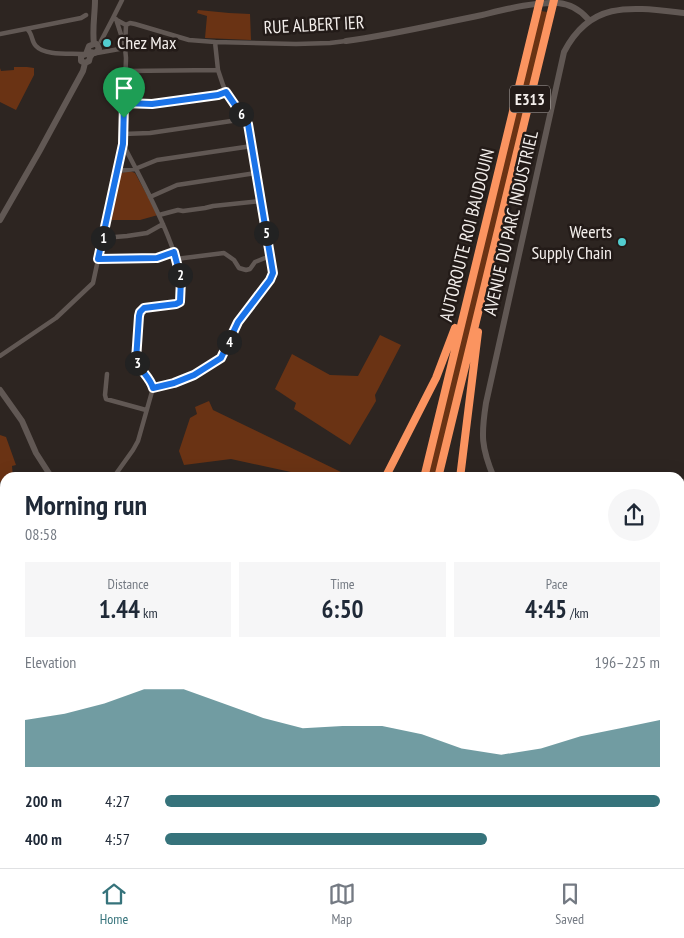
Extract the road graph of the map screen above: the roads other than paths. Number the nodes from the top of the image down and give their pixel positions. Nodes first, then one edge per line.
1 (95, 0) edge
2 (122, 0) edge
3 (540, 0) edge
4 (554, 0) edge
5 (684, 13) edge
6 (86, 15) dead end
7 (115, 18) junction
8 (588, 19) junction
9 (126, 25) junction
10 (28, 29) junction
11 (0, 34) edge
12 (346, 41) joint
13 (215, 42) junction
14 (125, 48) junction
15 (90, 52) junction
16 (218, 70) junction
17 (126, 71) junction
18 (226, 92) junction
19 (124, 103) junction
20 (245, 119) junction
21 (123, 134) junction
22 (123, 144) junction
23 (252, 146) junction
24 (135, 169) junction
25 (117, 172) junction
26 (256, 172) junction
27 (150, 196) junction
28 (261, 201) junction
29 (159, 216) junction
30 (0, 220) edge
31 (164, 224) junction
32 (103, 238) junction
33 (174, 252) junction
34 (270, 256) junction
35 (98, 259) junction
36 (176, 259) junction
37 (465, 306) junction
38 (478, 313) junction
39 (0, 356) edge
40 (107, 374) dead end
41 (153, 388) junction
42 (0, 390) edge
43 (146, 410) junction
44 (48, 472) edge
45 (117, 472) edge
46 (389, 472) edge
47 (425, 472) edge
48 (439, 472) edge
49 (461, 472) edge
50 (492, 472) edge

1 - 15 street
2 - 7 street
3 - 37 highway, AUTOROUTE ROI BAUDOUIN / E313
4 - 38 highway, AUTOROUTE ROI BAUDOUIN / E313
5 - 8 street, AVENUE DU PARC INDUSTRIEL
6 - 10 street
7 - 9 street
7 - 14 street
7 - 15 street
8 - 12 street, RUE ALBERT IER
8 - 50 street, AVENUE DU PARC INDUSTRIEL
9 - 13 street, RUE ALBERT IER
9 - 14 street
10 - 11 street
10 - 15 street
12 - 13 street, RUE ALBERT IER
13 - 16 street
14 - 15 street
14 - 17 street
15 - 30 street
16 - 17 street
16 - 18 street
17 - 19 street
18 - 19 street
18 - 20 street
19 - 21 street
20 - 21 street
20 - 23 street
21 - 22 street
22 - 24 street
22 - 25 street
23 - 24 street
23 - 26 street
24 - 25 street
24 - 27 street
25 - 32 street
26 - 27 street
26 - 28 street
27 - 29 street
28 - 29 street
28 - 34 street
29 - 31 street
31 - 32 street
31 - 33 street
32 - 35 street
33 - 35 street
33 - 36 street
34 - 36 street
34 - 41 street
35 - 39 street
36 - 41 street
37 - 46 highway
37 - 47 highway, AUTOROUTE ROI BAUDOUIN / E313
38 - 48 highway, AUTOROUTE ROI BAUDOUIN / E313
38 - 49 highway
40 - 43 street
41 - 43 street
42 - 44 street
43 - 45 street

